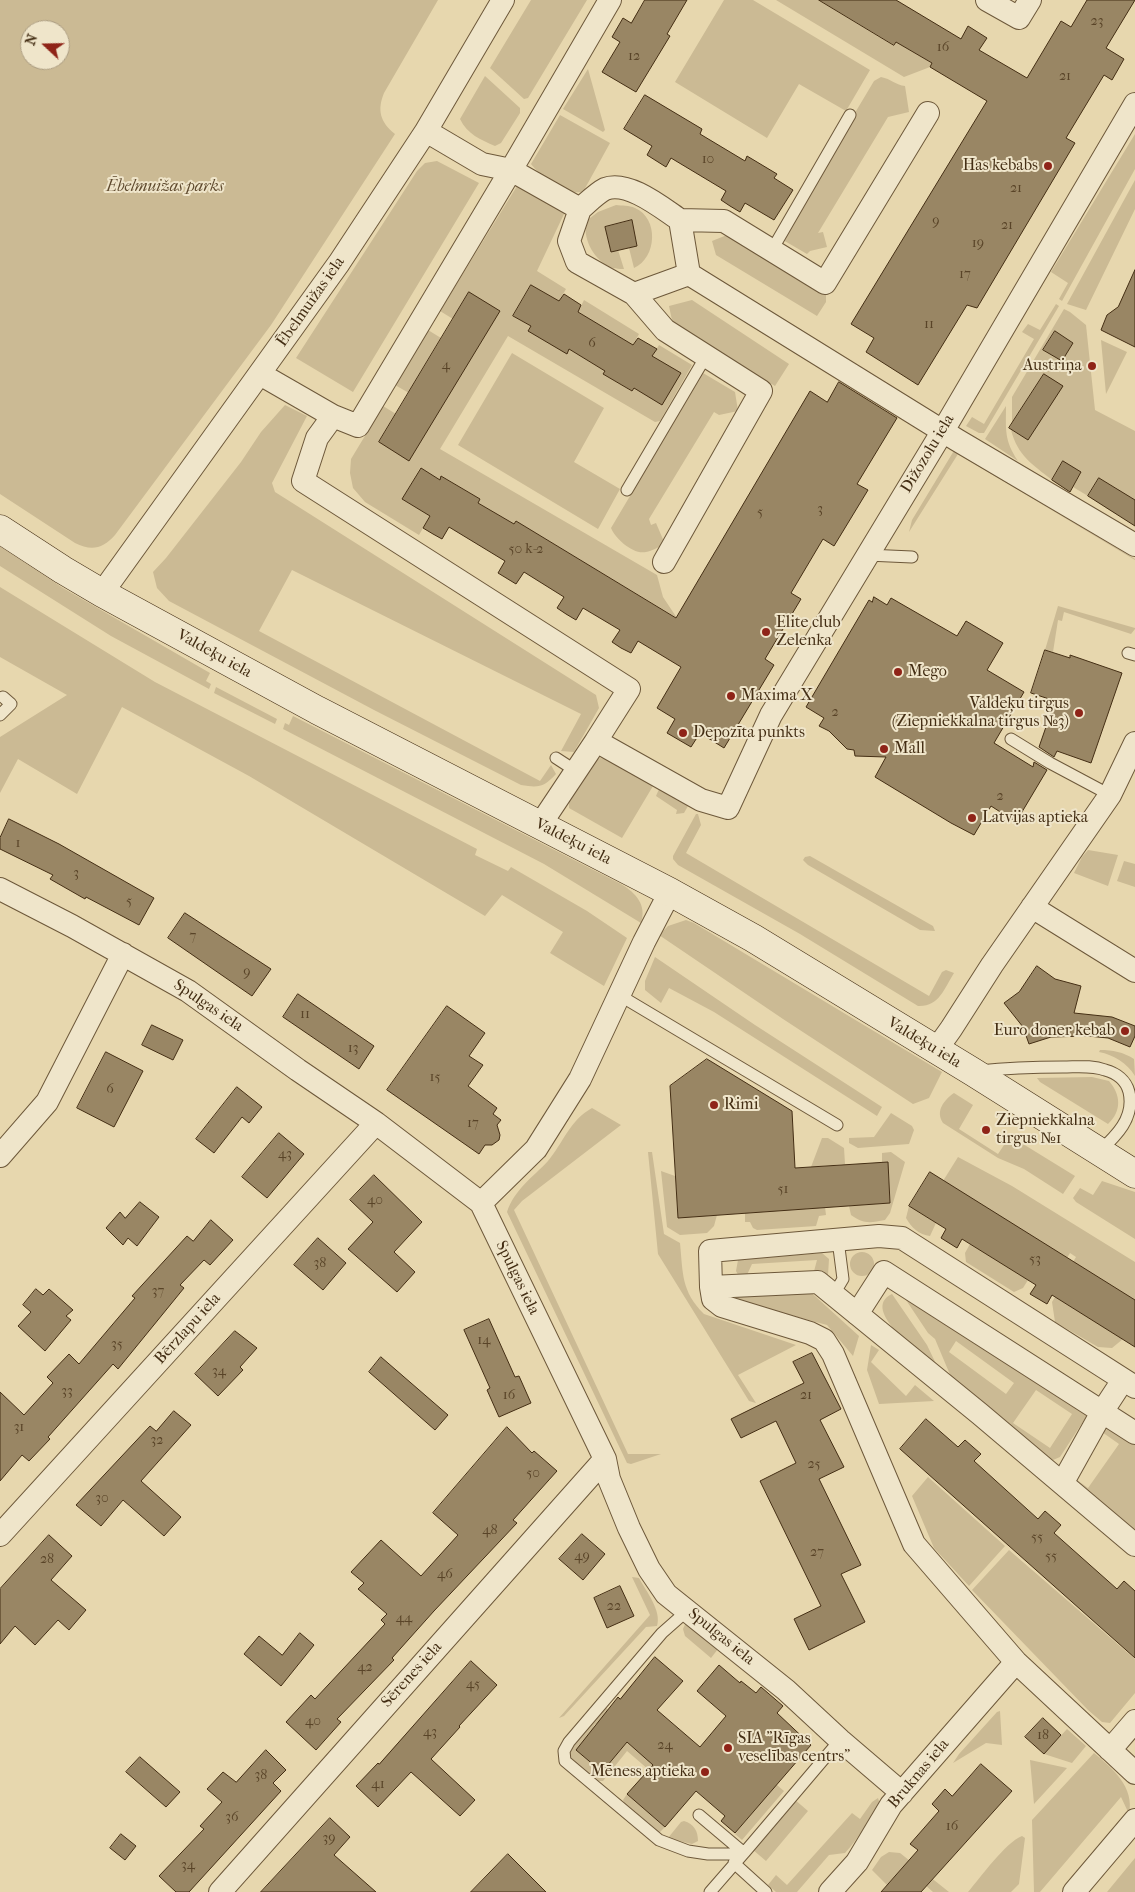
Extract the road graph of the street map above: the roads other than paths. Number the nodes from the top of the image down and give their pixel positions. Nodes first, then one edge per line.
1 (503, 0) edge
2 (610, 0) edge
3 (987, 0) edge
4 (1030, 0) edge
5 (1135, 104) edge
6 (928, 113) dead end
7 (850, 115) dead end
8 (426, 131) junction
9 (511, 170) junction
10 (580, 209) junction
11 (680, 220) junction
12 (772, 250) junction
13 (689, 274) junction
14 (634, 294) junction
15 (706, 356) junction
16 (260, 374) junction
17 (333, 416) junction
18 (942, 431) junction
19 (627, 490) dead end
20 (0, 528) edge
21 (1135, 545) edge
22 (867, 555) junction
23 (912, 557) dead end
24 (664, 562) dead end
25 (102, 593) junction
26 (3, 696) dead end
27 (0, 715) edge
28 (1011, 739) dead end
29 (596, 741) junction
30 (1135, 743) edge
31 (556, 758) dead end
32 (576, 771) junction
33 (1110, 795) junction
34 (540, 825) junction
35 (0, 889) edge
36 (670, 892) junction
37 (1032, 907) junction
38 (123, 954) junction
39 (1135, 971) edge
40 (619, 995) junction
41 (936, 1050) junction
42 (973, 1072) junction
43 (376, 1123) junction
44 (837, 1125) dead end
45 (1099, 1152) junction
46 (0, 1156) edge
47 (1135, 1174) edge
48 (481, 1203) junction
49 (902, 1238) junction
50 (838, 1240) junction
51 (884, 1272) junction
52 (710, 1287) junction
53 (834, 1294) junction
54 (857, 1314) junction
55 (1129, 1383) edge
56 (1102, 1412) junction
57 (1135, 1433) edge
58 (605, 1459) junction
59 (1063, 1482) junction
60 (0, 1535) edge
61 (1135, 1545) edge
62 (688, 1610) junction
63 (1016, 1662) junction
64 (1135, 1721) edge
65 (840, 1740) junction
66 (1110, 1750) junction
67 (1135, 1773) edge
68 (902, 1793) junction
69 (699, 1815) dead end
70 (1135, 1820) edge
71 (743, 1853) junction
72 (734, 1863) junction
73 (220, 1892) edge
74 (710, 1892) edge
75 (766, 1892) edge
76 (830, 1892) edge
77 (1074, 1892) edge

1 - 8 street, Ēbelmuižas iela
2 - 9 street
3 - 4 street
5 - 18 street, Dižozolu iela
6 - 12 street
7 - 12 lane
8 - 9 street
8 - 16 street, Ēbelmuižas iela
9 - 10 street
9 - 17 street
10 - 11 street
10 - 14 street
11 - 12 street
11 - 13 street
13 - 14 street
13 - 18 street
14 - 15 street
15 - 19 lane
15 - 24 street
16 - 17 street
16 - 25 street, Ēbelmuižas iela
17 - 29 street
18 - 21 street
18 - 22 street, Dižozolu iela
20 - 25 street, Valdeķu iela
22 - 23 lane
22 - 29 street, Dižozolu iela
25 - 34 street, Valdeķu iela
26 - 27 lane
28 - 33 lane
29 - 32 street
30 - 33 street
31 - 32 lane
32 - 34 street
33 - 37 street
34 - 36 street, Valdeķu iela
35 - 38 street, Spulgas iela
36 - 40 street
36 - 41 street, Valdeķu iela
37 - 39 street
37 - 41 street
38 - 43 street, Spulgas iela
38 - 46 street
40 - 44 lane
40 - 48 street
41 - 42 street, Valdeķu iela
42 - 45 street, Valdeķu iela
42 - 45 lane
43 - 48 street, Spulgas iela
43 - 60 street, Bērzlapu iela
45 - 47 street, Valdeķu iela
48 - 58 street, Spulgas iela
49 - 50 street
49 - 51 street
49 - 55 street
50 - 52 street
50 - 53 lane
51 - 54 street
51 - 56 street
52 - 53 street
52 - 63 street
53 - 54 street
54 - 59 street
55 - 56 street
56 - 57 street
56 - 59 street
58 - 62 street, Spulgas iela
58 - 73 street, Sērenes iela
59 - 61 street
62 - 65 street, Spulgas iela
62 - 71 lane
63 - 66 street
63 - 68 street, Bruknas iela
64 - 66 street
65 - 68 street, Spulgas iela
65 - 71 lane
66 - 67 street
68 - 76 street, Bruknas iela
69 - 71 lane
70 - 77 street
71 - 72 lane
72 - 74 lane
72 - 75 lane

